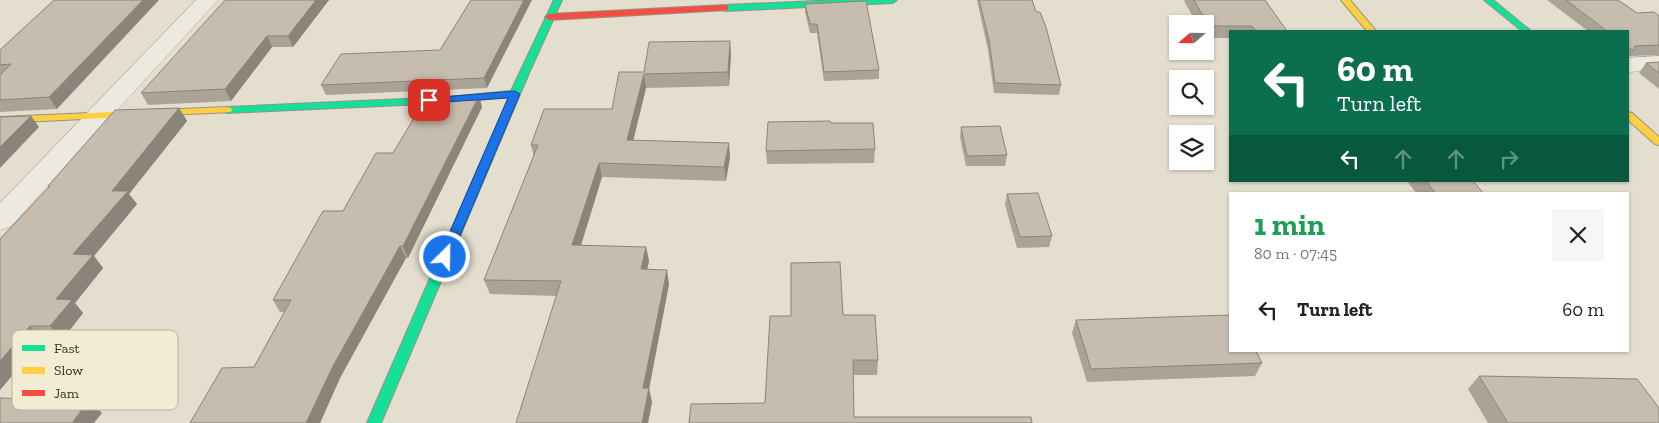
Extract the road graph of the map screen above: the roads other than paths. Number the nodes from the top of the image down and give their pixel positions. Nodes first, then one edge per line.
1 (208, 0) edge
2 (558, 0) edge
3 (893, 0) edge
4 (1345, 0) edge
5 (1488, 0) edge
6 (549, 17) junction
7 (1371, 30) edge
8 (1526, 30) edge
9 (1659, 63) edge
10 (1629, 65) edge
11 (515, 94) junction
12 (99, 116) junction
13 (1629, 116) edge
14 (0, 120) edge
15 (1659, 142) edge
16 (0, 220) edge
17 (374, 423) edge

1 - 12 street
2 - 6 street
3 - 6 street
4 - 7 street
5 - 8 street
6 - 11 street
9 - 10 street
11 - 12 street
11 - 17 street
12 - 14 street
12 - 16 street
13 - 15 street

